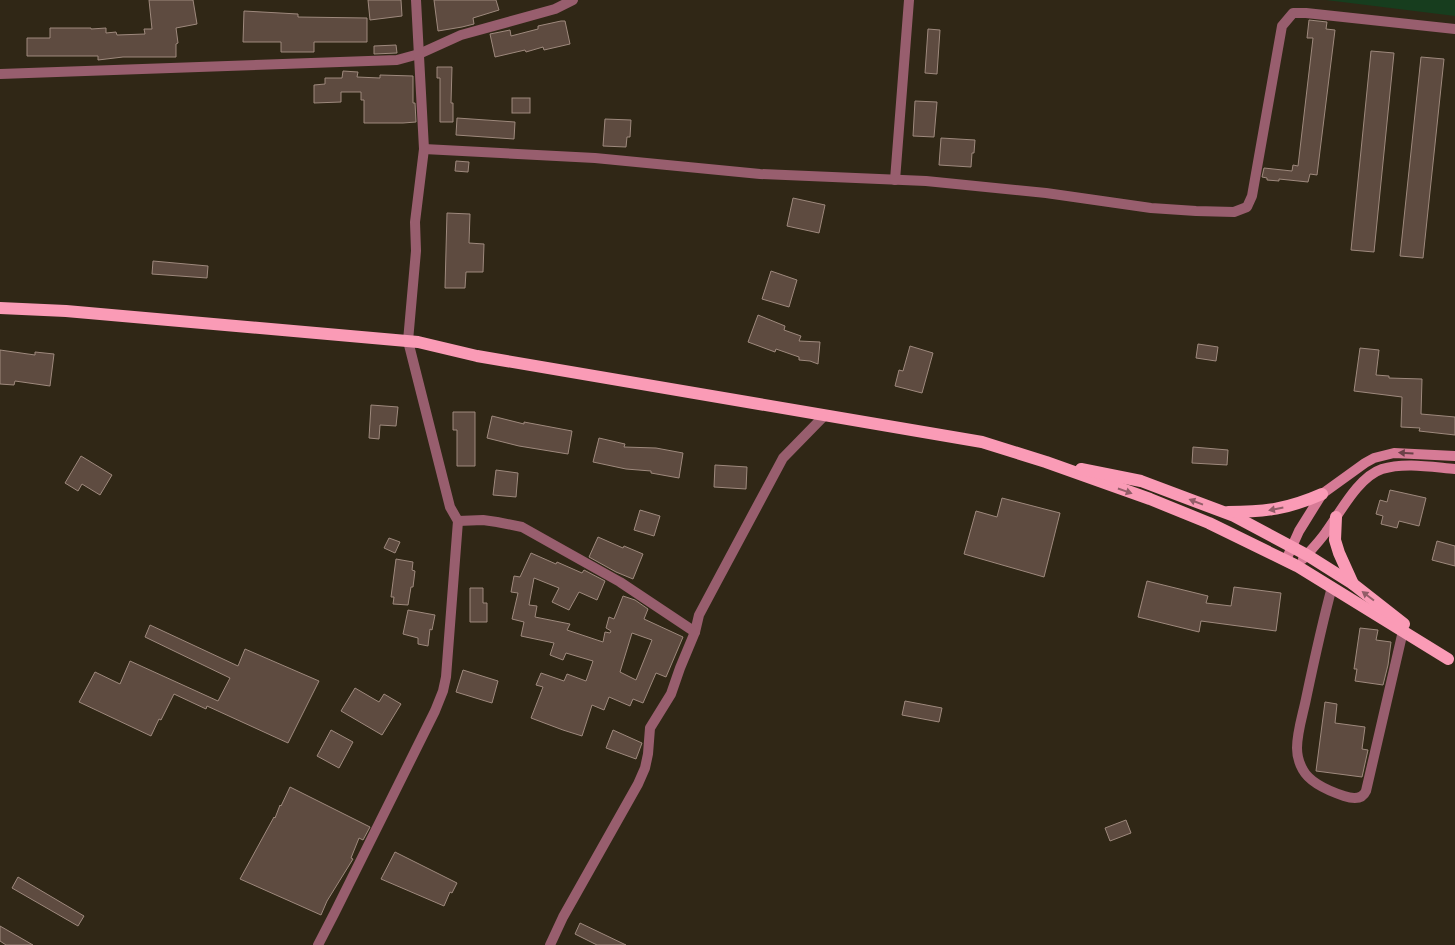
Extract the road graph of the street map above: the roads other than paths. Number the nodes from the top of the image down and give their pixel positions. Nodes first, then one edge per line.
1 (416, 0) edge
2 (573, 0) edge
3 (909, 0) edge
4 (1455, 29) edge
5 (419, 54) junction
6 (0, 74) edge
7 (424, 149) junction
8 (895, 180) junction
9 (0, 308) edge
10 (408, 341) junction
11 (825, 415) junction
12 (1455, 456) edge
13 (1046, 462) junction
14 (1455, 469) edge
15 (1322, 494) junction
16 (1223, 512) junction
17 (1336, 517) junction
18 (458, 520) junction
19 (1292, 546) junction
20 (1307, 555) junction
21 (1292, 563) junction
22 (1353, 584) junction
23 (1332, 587) junction
24 (1403, 631) junction
25 (695, 632) junction
26 (1451, 662) edge
27 (318, 945) edge
28 (550, 945) edge

1 - 5 street
2 - 5 street
3 - 8 street
4 - 8 street
5 - 6 street
5 - 7 street
7 - 8 street
7 - 10 street
9 - 10 main road
10 - 11 main road
10 - 18 street
11 - 13 main road
11 - 25 street
12 -> 15 main road
16 -> 13 main road
13 -> 21 main road
14 - 17 main road
15 -> 16 main road
15 - 19 main road
16 - 19 main road
17 - 20 main road
17 - 22 main road
18 - 25 street
18 - 27 street
19 - 20 main road
19 - 21 main road
20 - 21 main road
20 - 22 main road
21 - 23 main road
26 -> 22 main road
23 - 24 main road
23 - 24 street
24 - 26 main road
25 - 28 street

